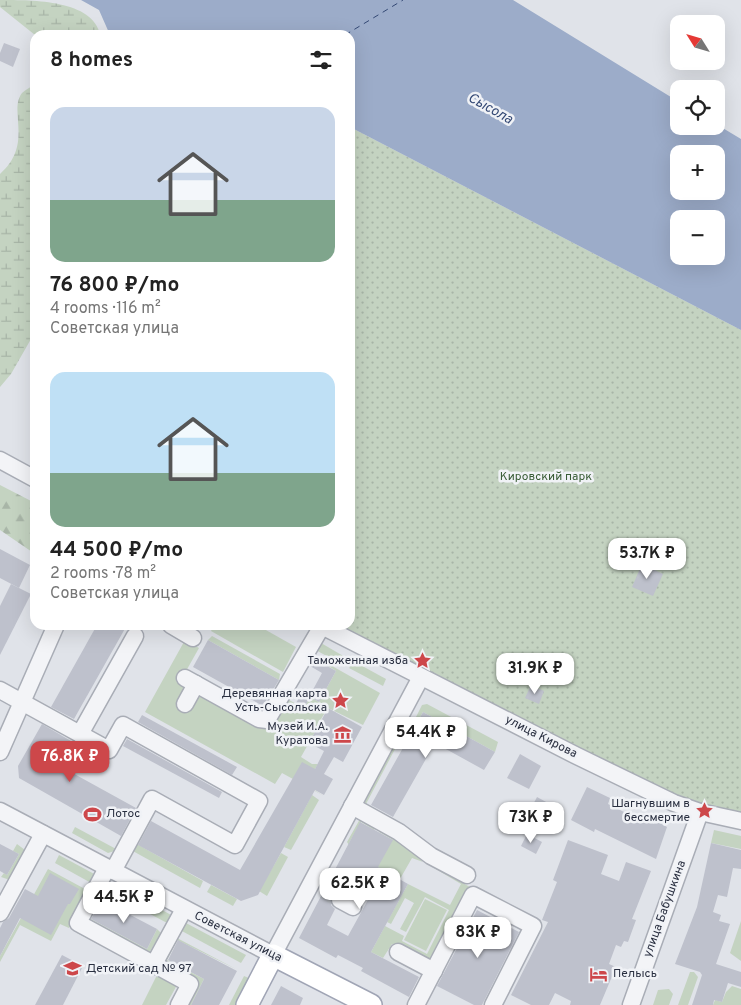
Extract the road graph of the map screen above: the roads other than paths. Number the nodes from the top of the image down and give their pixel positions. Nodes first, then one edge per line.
1 (4, 466) edge
2 (30, 477) edge
3 (54, 630) edge
4 (179, 630) edge
5 (319, 630) edge
6 (329, 630) edge
7 (135, 636) dead end
8 (193, 638) dead end
9 (421, 677) junction
10 (0, 690) edge
11 (21, 702) junction
12 (185, 704) dead end
13 (80, 734) junction
14 (0, 752) edge
15 (352, 806) junction
16 (0, 811) edge
17 (700, 812) junction
18 (741, 821) edge
19 (43, 834) junction
20 (110, 869) junction
21 (467, 876) dead end
22 (184, 909) junction
23 (0, 913) edge
24 (398, 952) dead end
25 (273, 955) junction
26 (154, 964) junction
27 (434, 971) junction
28 (498, 1003) edge
29 (179, 1005) edge
30 (247, 1005) edge
31 (371, 1005) edge
32 (416, 1005) edge
33 (631, 1005) edge

1 - 2 street
3 - 11 street
4 - 8 street
5 - 12 street
6 - 9 street, улица Кирова
7 - 13 street
9 - 15 street
9 - 17 street, улица Кирова
10 - 11 street
11 - 13 street
11 - 14 street
13 - 20 street
15 - 21 street
15 - 25 street
16 - 19 street, Советская улица
17 - 18 street, улица Кирова
17 - 33 street, улица Бабушкина
19 - 20 street, Советская улица
19 - 23 street
20 - 22 street, Советская улица
20 - 26 street
22 - 25 street, Советская улица
22 - 26 street
24 - 27 street
25 - 30 main road
25 - 31 main road, Советская улица
26 - 29 street
27 - 28 street
27 - 32 street

